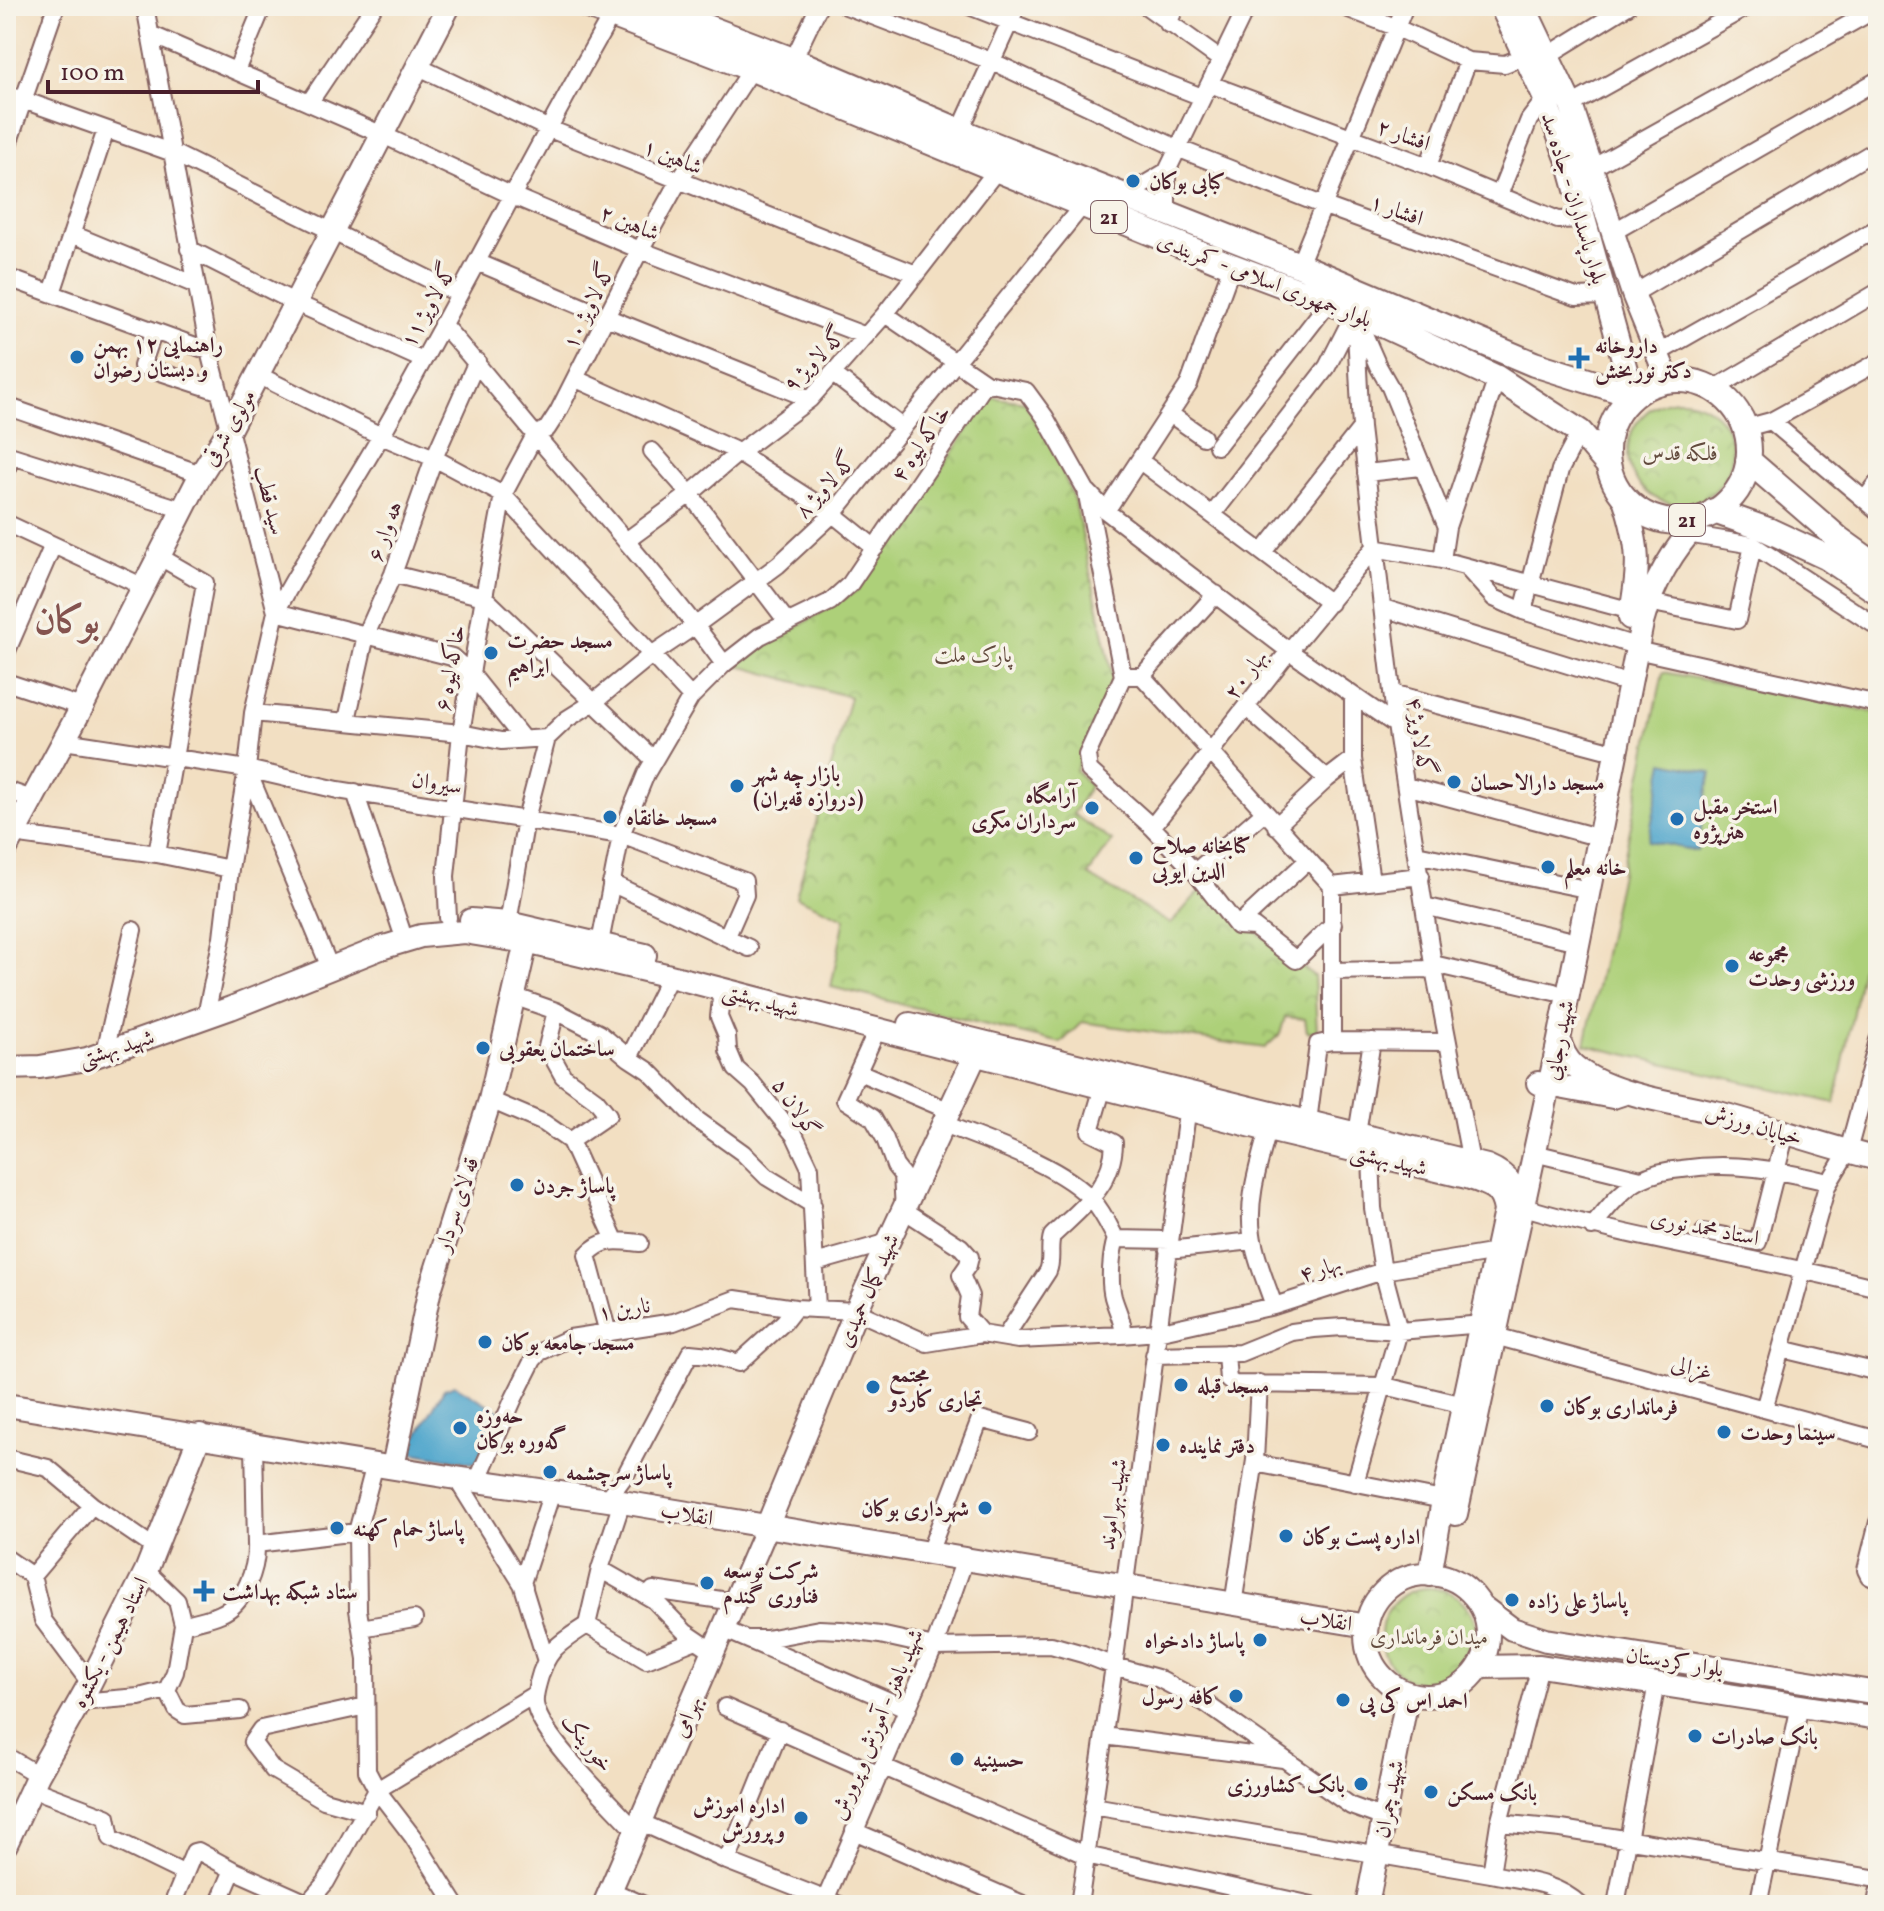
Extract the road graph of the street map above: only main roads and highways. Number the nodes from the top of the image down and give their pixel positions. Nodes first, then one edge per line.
1 (449, 6) edge
2 (588, 6) edge
3 (651, 6) edge
4 (1501, 6) edge
5 (1524, 6) edge
6 (1668, 380) junction
7 (1633, 395) junction
8 (1748, 460) junction
9 (1608, 465) junction
10 (1624, 498) junction
11 (1701, 521) junction
12 (1832, 548) junction
13 (1878, 567) edge
14 (1878, 592) edge
15 (1640, 607) junction
16 (1631, 646) junction
17 (9, 841) edge
18 (526, 942) junction
19 (1559, 1040) junction
20 (978, 1049) junction
21 (6, 1058) edge
22 (6, 1068) edge
23 (1543, 1085) junction
24 (1630, 1092) junction
25 (1189, 1100) junction
26 (1878, 1159) edge
27 (1479, 1164) junction
28 (1517, 1211) junction
29 (1489, 1330) junction
30 (6, 1405) edge
31 (200, 1435) junction
32 (384, 1465) junction
33 (767, 1527) junction
34 (1437, 1576) junction
35 (1480, 1605) junction
36 (1367, 1626) junction
37 (1546, 1640) junction
38 (1540, 1666) junction
39 (1479, 1667) junction
40 (1408, 1693) junction
41 (1878, 1693) edge
42 (1878, 1718) edge
43 (6, 1844) edge
44 (607, 1898) edge
45 (1367, 1905) edge

1 - 17 main road, مولوی شرقی
2 - 9 main road, بلوار جمهوری اسلامی - کمربندی / 21
3 - 7 main road, بلوار جمهوری اسلامی - کمربندی / 21
4 - 7 main road, بلوار پاسداران - جاده سد
5 - 6 main road, بلوار پاسداران - جاده سد
6 - 7 main road
6 - 8 main road
7 - 9 main road
8 - 11 main road, 21
8 - 12 main road, 21
9 - 10 main road, 21
10 - 11 main road, 21
10 - 15 main road, شهید رجایی
11 - 12 main road, 21
11 - 15 main road, شهید رجایی
12 - 13 main road, 21
12 - 14 main road, 21
15 - 16 main road, شهید رجایی
16 - 19 main road, شهید رجایی
16 - 23 main road, شهید رجایی
18 - 20 main road, شهید بهشتی
18 - 22 main road, شهید بهشتی
18 - 32 main road, قه لای سردار
19 - 23 main road, شهید رجایی
19 - 24 main road, خیابان ورزش
20 - 21 main road, شهید بهشتی
20 - 25 main road, شهید بهشتی
20 - 25 main road, شهید بهشتی
20 - 33 main road, شهید کمال حمیدی
23 - 24 main road, خیابان ورزش
23 - 27 main road, شهید رجایی
23 - 28 main road, شهید رجایی
24 - 26 main road, خیابان ورزش
25 - 27 main road, شهید بهشتی
25 - 28 main road, شهید بهشتی
27 - 28 main road
28 - 29 main road, شهید رجایی
28 - 29 main road, شهید رجایی
29 - 34 main road, شهید رجایی
29 - 34 main road, شهید رجایی
30 - 31 main road, انقلاب
31 - 32 main road, انقلاب
31 - 43 main road, استاد هیمن - یکشوه
32 - 33 main road, انقلاب
33 - 36 main road, انقلاب
33 - 44 main road, بهرامی
34 - 35 main road
34 - 36 main road
35 - 37 main road, بلوار کردستان
35 - 39 main road
36 - 40 main road
37 - 38 main road
37 - 41 main road, بلوار کردستان
38 - 39 main road, بلوار کردستان
38 - 42 main road, بلوار کردستان
39 - 40 main road
40 - 45 main road, شهید چمران

